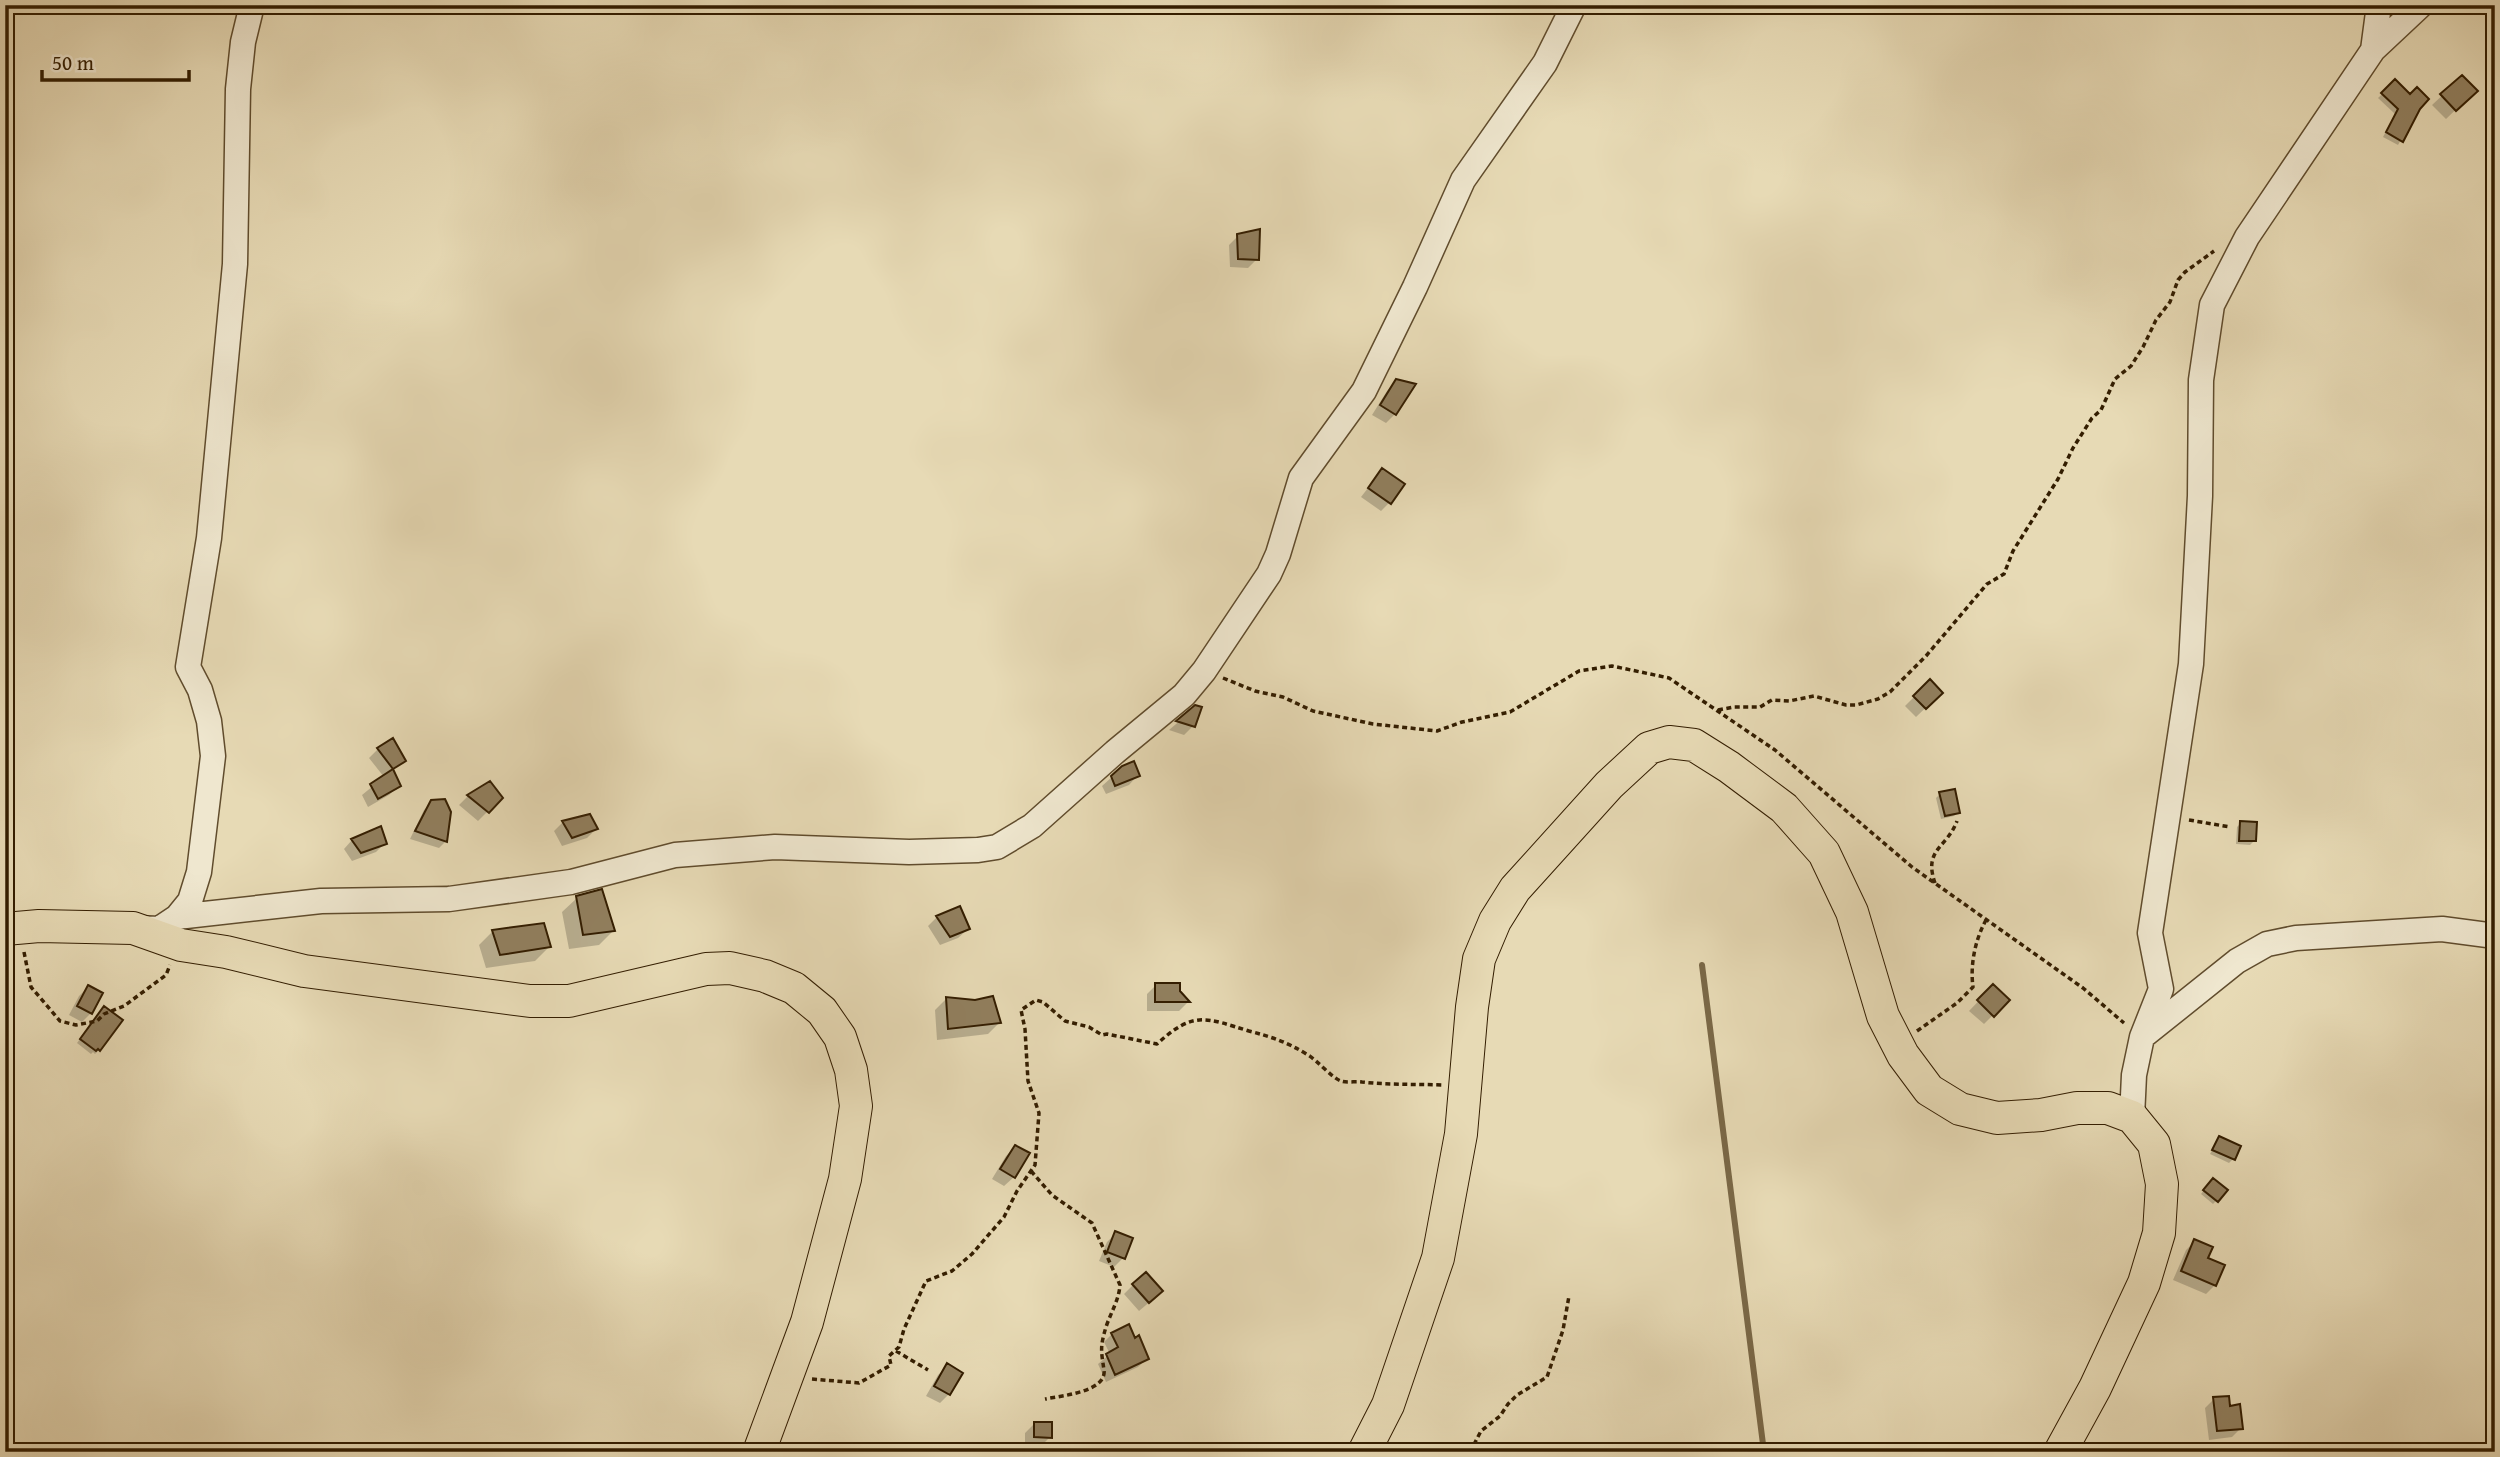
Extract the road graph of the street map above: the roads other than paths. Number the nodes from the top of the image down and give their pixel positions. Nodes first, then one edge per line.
1 (252, 5) edge
2 (1574, 5) edge
3 (2379, 5) edge
4 (2421, 5) edge
5 (2373, 50) junction
6 (13, 929) edge
7 (179, 931) junction
8 (2495, 936) edge
9 (2142, 1037) junction
10 (2132, 1117) junction
11 (759, 1452) edge
12 (1364, 1452) edge
13 (2060, 1452) edge

1 - 7 street
2 - 7 street
3 - 5 street
4 - 5 street
5 - 9 street
6 - 7 main road
7 - 11 main road
8 - 9 street
9 - 10 street
10 - 12 main road
10 - 13 main road

